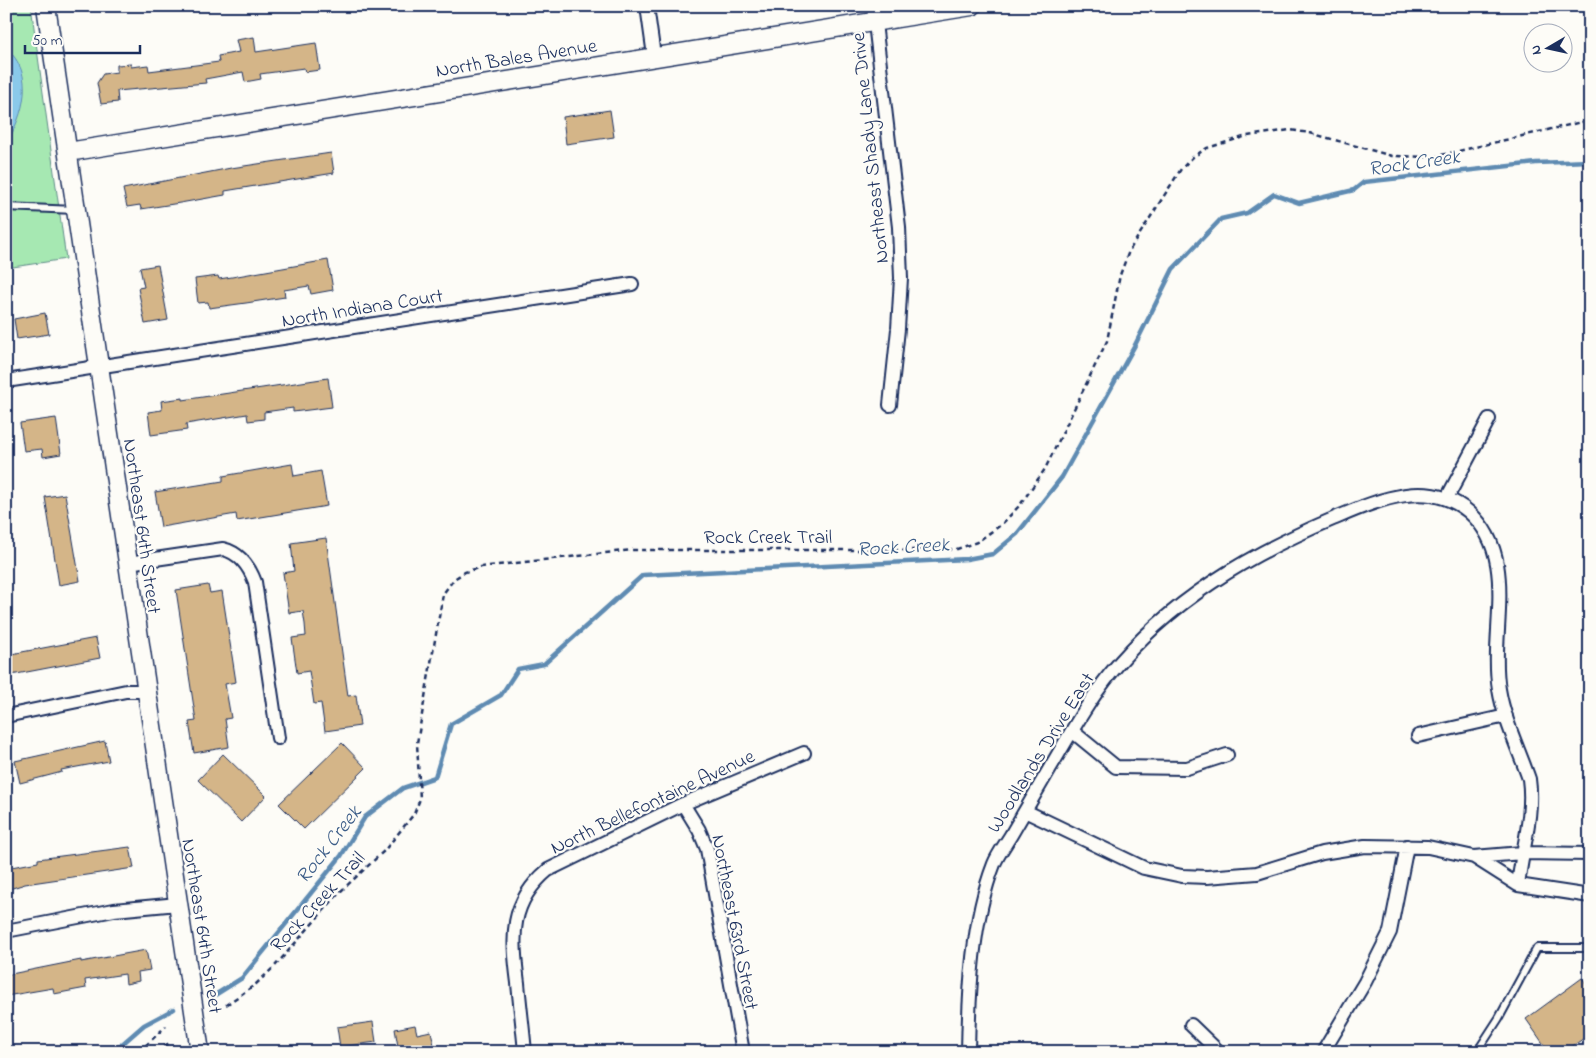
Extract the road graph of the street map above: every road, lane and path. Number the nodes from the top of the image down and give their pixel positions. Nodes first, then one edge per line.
1 (46, 6) edge
2 (647, 6) edge
3 (972, 6) edge
4 (874, 14) edge
5 (654, 56) junction
6 (1590, 120) edge
7 (68, 152) junction
8 (6, 207) edge
9 (76, 210) junction
10 (632, 284) dead end
11 (98, 368) junction
12 (6, 381) edge
13 (890, 405) dead end
14 (1489, 419) dead end
15 (1447, 498) junction
16 (128, 563) junction
17 (146, 691) junction
18 (6, 716) edge
19 (1506, 716) junction
20 (1072, 731) junction
21 (1418, 736) dead end
22 (278, 738) dead end
23 (804, 753) dead end
24 (1227, 755) dead end
25 (683, 804) junction
26 (1025, 811) junction
27 (1407, 846) junction
28 (1522, 853) junction
29 (1590, 854) edge
30 (1474, 857) junction
31 (1518, 885) junction
32 (1590, 896) edge
33 (178, 904) junction
34 (6, 931) edge
35 (1590, 948) edge
36 (226, 1005) dead end
37 (1191, 1025) dead end
38 (166, 1026) dead end
39 (139, 1052) edge
40 (157, 1052) edge
41 (172, 1052) edge
42 (200, 1052) edge
43 (525, 1052) edge
44 (743, 1052) edge
45 (968, 1052) edge
46 (1219, 1052) edge
47 (1323, 1052) edge
48 (1477, 1052) edge

1 - 7 street, Northeast 64th Street
2 - 5 street
3 - 4 street, North Bales Avenue
4 - 5 street, North Bales Avenue
4 - 13 street, Northeast Shady Lane Drive
5 - 7 street, North Bales Avenue
6 - 36 path, Rock Creek Trail
7 - 9 street, Northeast 64th Street
8 - 9 lane
9 - 11 street, Northeast 64th Street
10 - 11 street, North Indiana Court
11 - 12 street, North Indiana Court
11 - 16 street, Northeast 64th Street
14 - 15 street
15 - 19 street, Woodlands Drive East
15 - 20 street, Woodlands Drive East
16 - 17 street, Northeast 64th Street
16 - 22 street
17 - 18 street
17 - 33 street, Northeast 64th Street
19 - 21 street
19 - 28 street, Woodlands Drive East
20 - 24 street
20 - 26 street, Woodlands Drive East
23 - 25 street, North Bellefontaine Avenue
25 - 43 street, North Bellefontaine Avenue
25 - 44 street, Northeast 63rd Street
26 - 27 street
26 - 45 street, Woodlands Drive East
27 - 30 street
27 - 47 street
28 - 29 street
28 - 30 street
28 - 31 street, Woodlands Drive East
30 - 31 street
31 - 32 street
33 - 34 street
33 - 42 street, Northeast 64th Street
35 - 48 lane
37 - 46 street
38 - 39 path
40 - 41 path

